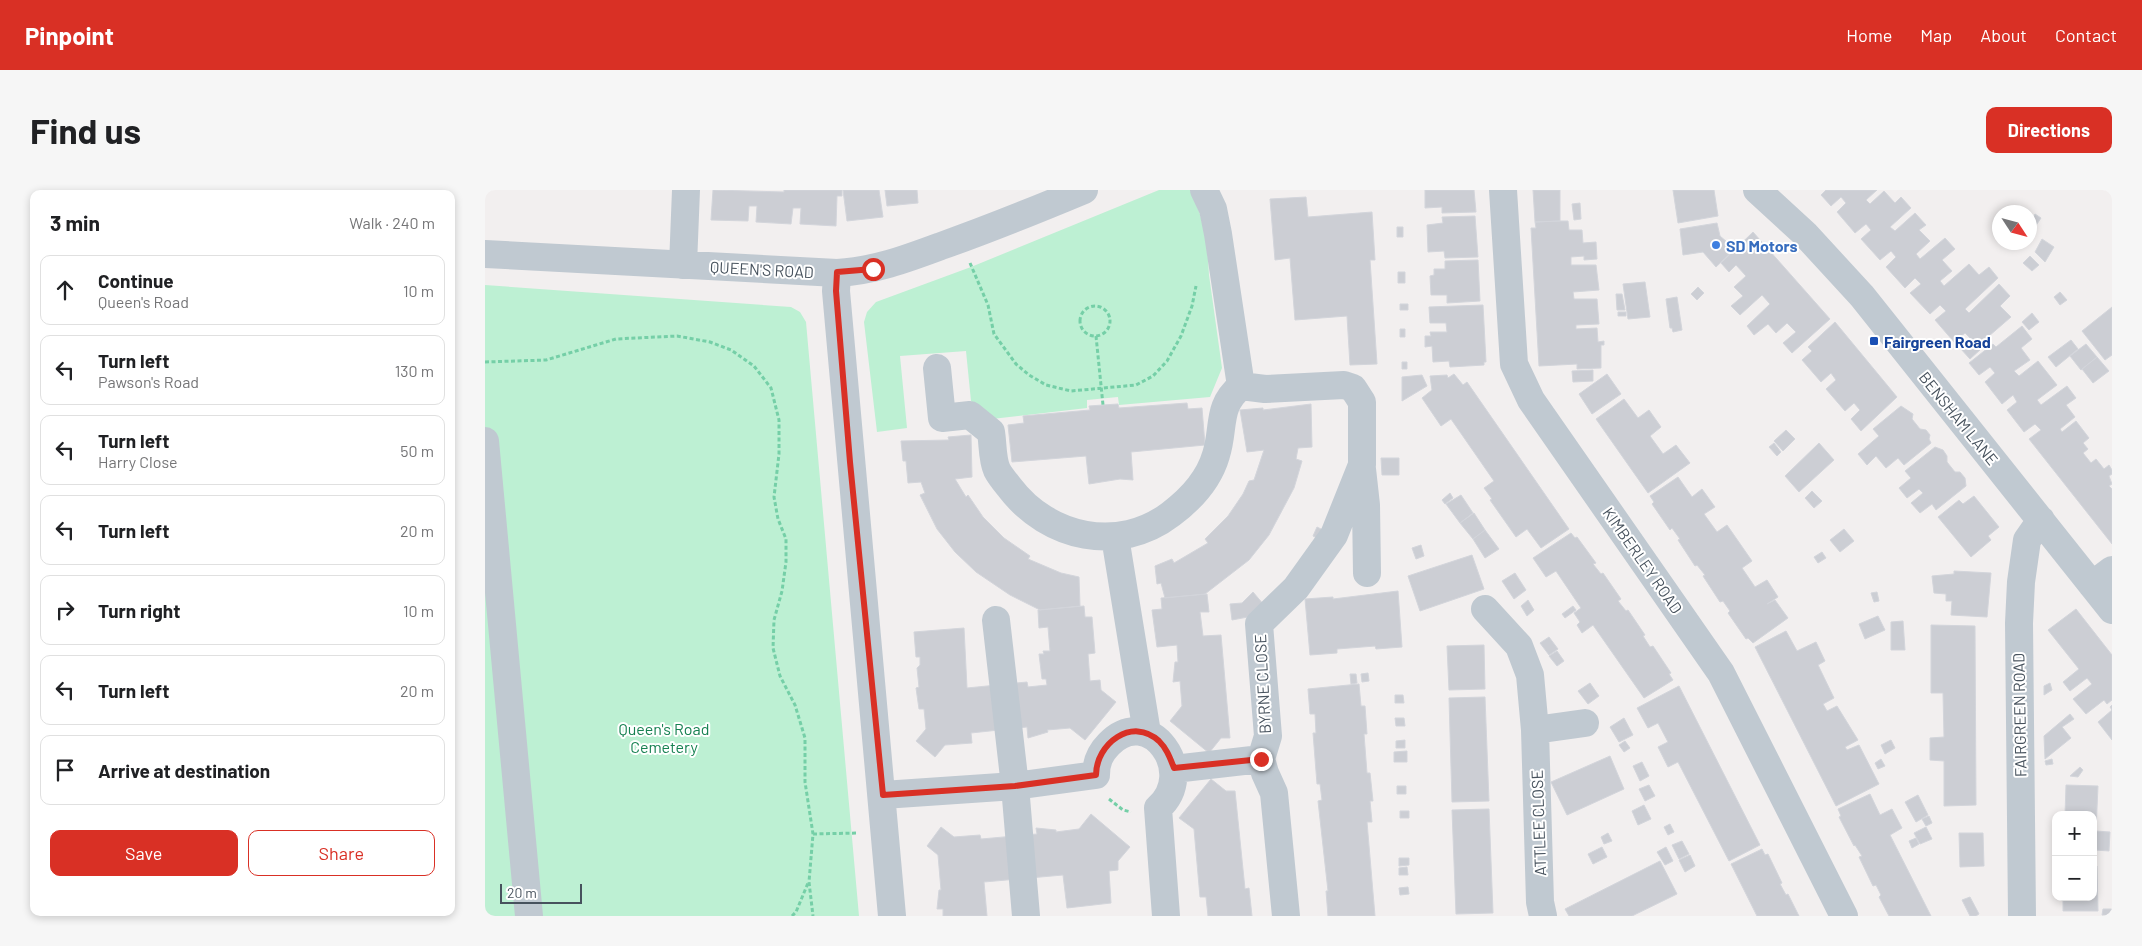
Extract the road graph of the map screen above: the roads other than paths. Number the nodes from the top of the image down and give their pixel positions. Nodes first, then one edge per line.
1 (687, 190) edge
2 (1084, 190) edge
3 (1204, 190) edge
4 (1503, 190) edge
5 (1757, 190) edge
6 (485, 254) edge
7 (683, 265) junction
8 (837, 272) junction
9 (937, 368) dead end
10 (1241, 386) junction
11 (485, 441) edge
12 (1362, 465) junction
13 (2041, 520) junction
14 (1115, 537) junction
15 (1367, 573) dead end
16 (2102, 577) edge
17 (1485, 609) dead end
18 (2112, 610) edge
19 (996, 620) dead end
20 (1585, 723) dead end
21 (1535, 730) junction
22 (1147, 733) junction
23 (1261, 759) junction
24 (1174, 768) junction
25 (1015, 786) junction
26 (883, 795) junction
27 (529, 916) edge
28 (893, 916) edge
29 (1026, 916) edge
30 (1166, 916) edge
31 (1286, 916) edge
32 (1543, 916) edge
33 (1844, 916) edge
34 (2022, 916) edge

1 - 7 street
2 - 8 street, QUEEN'S ROAD
3 - 10 street
4 - 33 street, KIMBERLEY ROAD
5 - 13 street, BENSHAM LANE
6 - 7 street, QUEEN'S ROAD
7 - 8 street, QUEEN'S ROAD
8 - 26 street
9 - 14 street
10 - 12 street, BYRNE CLOSE
10 - 14 street
11 - 27 street
12 - 15 street
12 - 23 street, BYRNE CLOSE
13 - 16 street, BENSHAM LANE
13 - 34 street, FAIRGREEN ROAD
14 - 22 street
16 - 18 street, BENSHAM LANE
17 - 21 street, ATTLEE CLOSE
19 - 25 street
20 - 21 street
21 - 32 street, ATTLEE CLOSE
22 - 24 street
22 - 25 street
23 - 24 street
23 - 31 street
24 - 30 street
25 - 26 street
25 - 29 street
26 - 28 street

